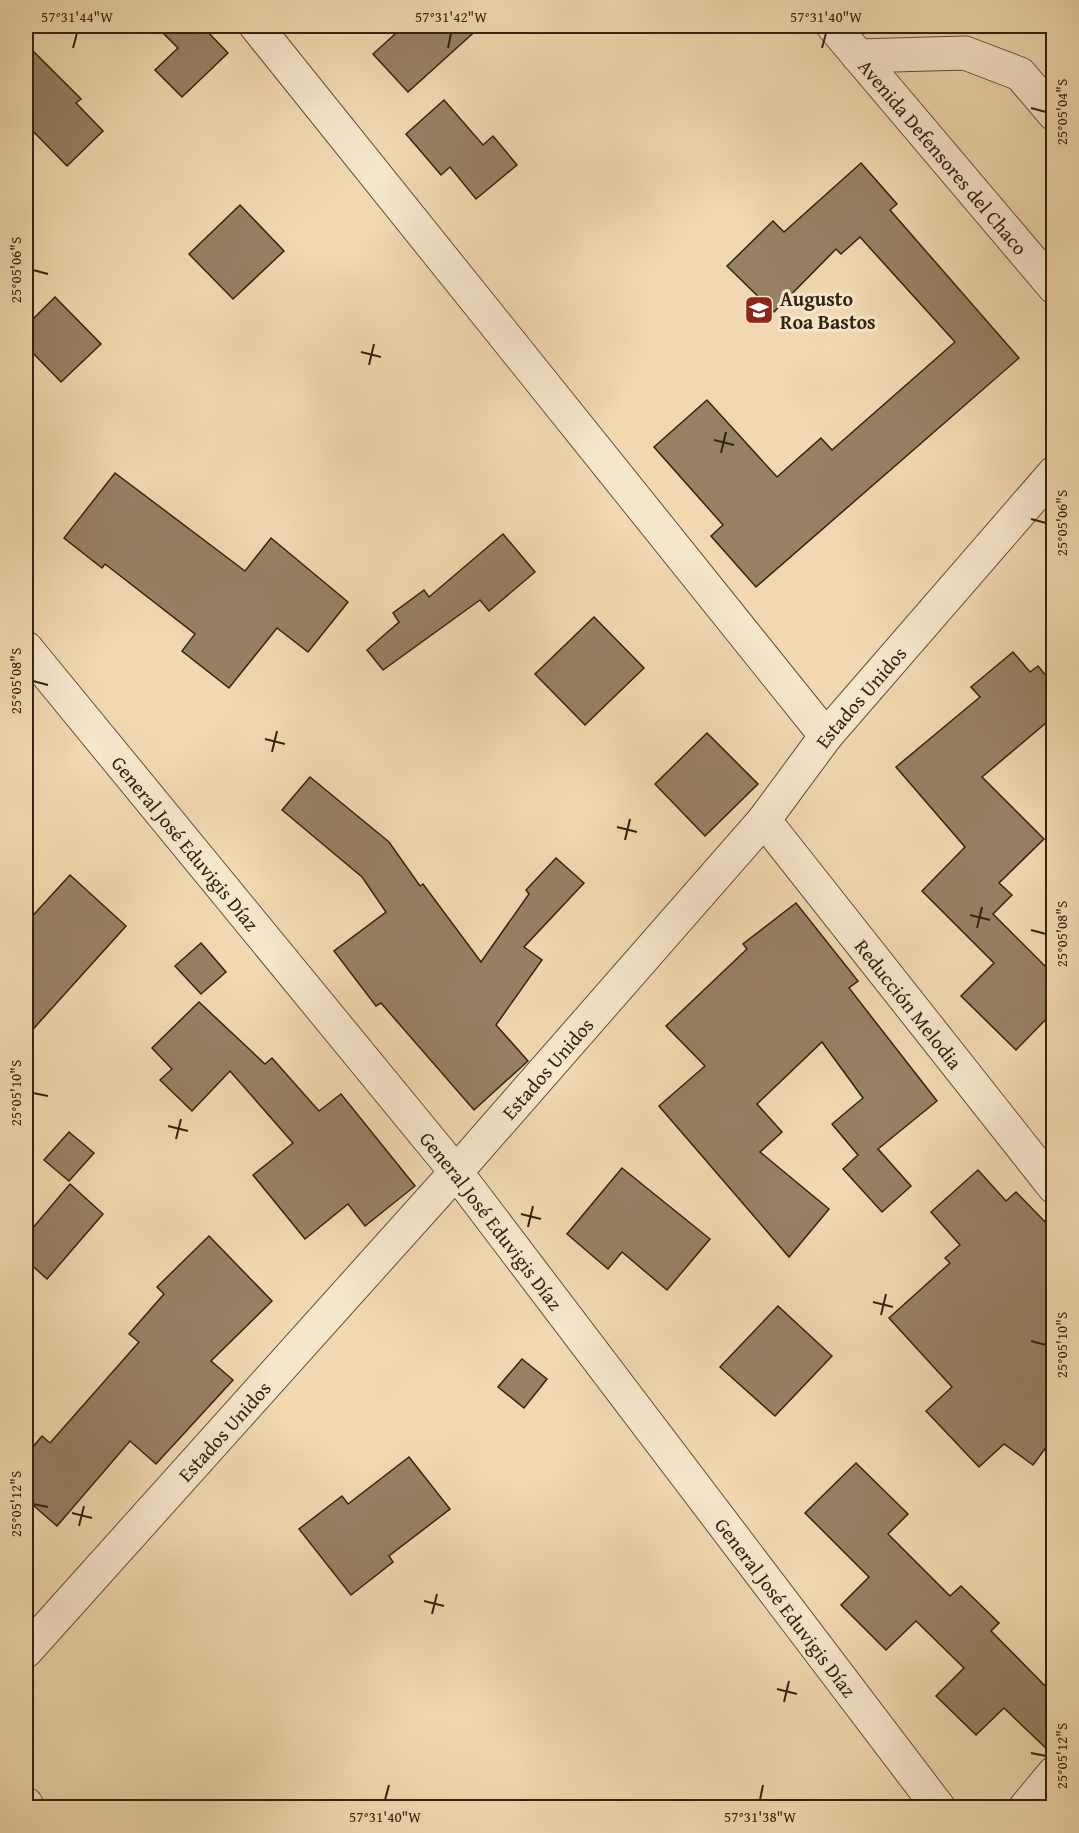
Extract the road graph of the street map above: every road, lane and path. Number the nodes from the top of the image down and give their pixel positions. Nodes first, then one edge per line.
1 (256, 26) edge
2 (832, 26) edge
3 (858, 56) junction
4 (1053, 114) edge
5 (1053, 287) edge
6 (1053, 473) edge
7 (26, 648) edge
8 (826, 736) junction
9 (764, 820) junction
10 (456, 1172) junction
11 (1053, 1187) edge
12 (26, 1651) edge
13 (1053, 1773) edge
14 (26, 1804) edge
15 (28, 1808) edge
16 (939, 1808) edge
17 (1025, 1808) edge

1 - 8 street
2 - 3 street, Avenida Defensores del Chaco
3 - 4 street
3 - 5 street, Avenida Defensores del Chaco
6 - 8 street, Estados Unidos
7 - 10 street, General José Eduvigis Díaz
8 - 9 street, Estados Unidos
9 - 10 street, Estados Unidos
9 - 11 street, Reducción Melodia
10 - 12 street, Estados Unidos
10 - 16 street, General José Eduvigis Díaz
13 - 17 street
14 - 15 street

